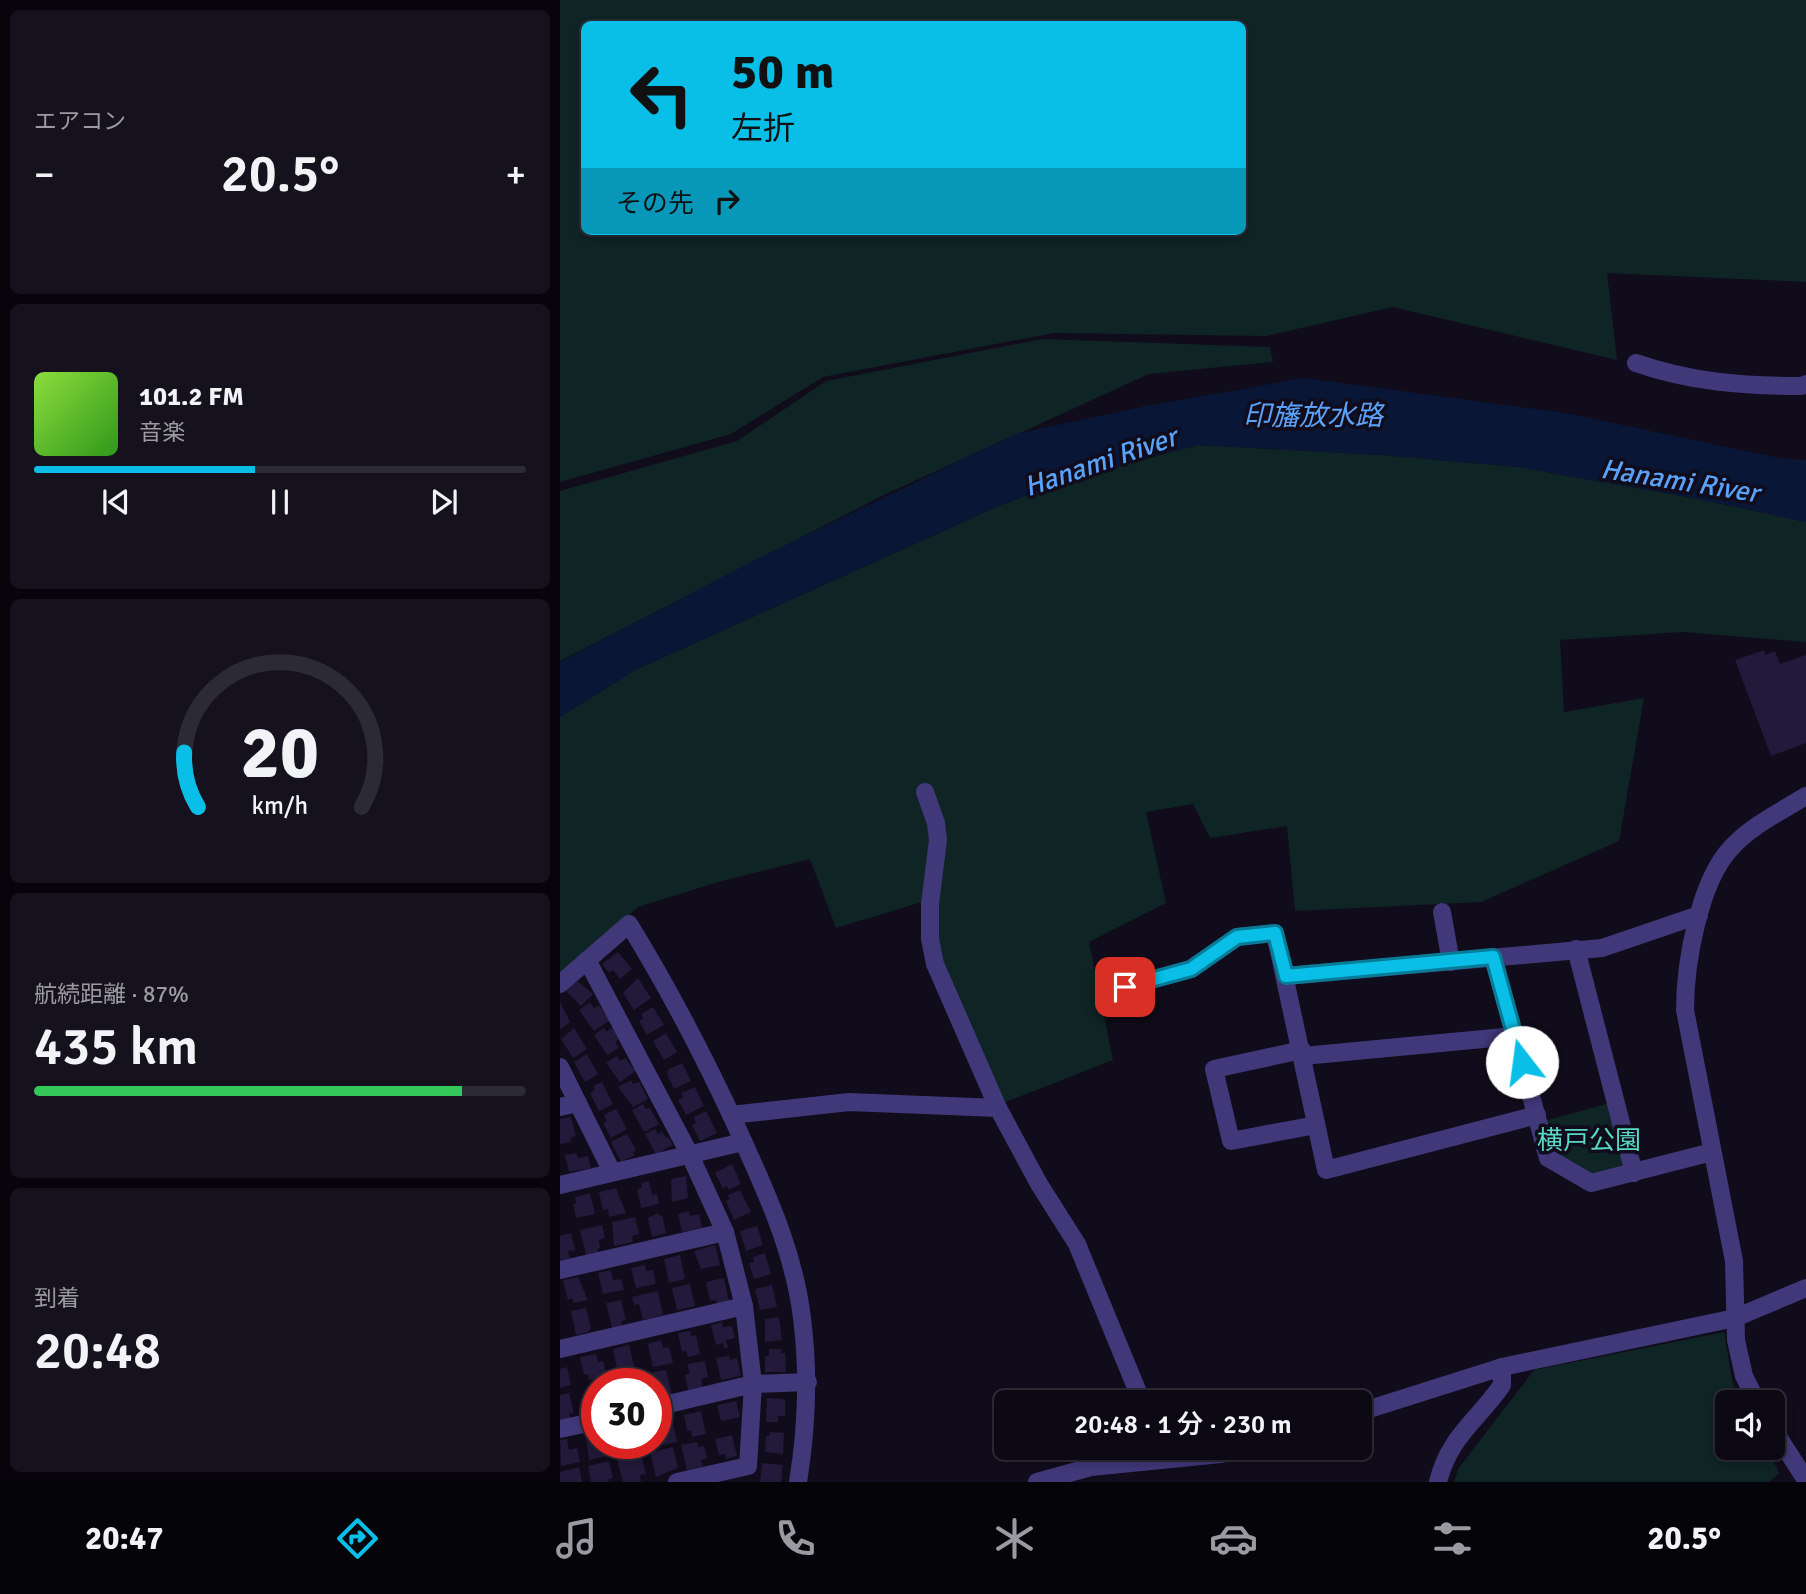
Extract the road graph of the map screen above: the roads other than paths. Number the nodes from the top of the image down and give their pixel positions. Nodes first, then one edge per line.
1 (1636, 363) dead end
2 (1806, 384) edge
3 (925, 792) dead end
4 (1806, 796) edge
5 (1442, 912) dead end
6 (1699, 915) junction
7 (1576, 950) junction
8 (1493, 957) junction
9 (587, 960) junction
10 (1451, 961) junction
11 (1286, 976) junction
12 (560, 984) edge
13 (1125, 987) dead end
14 (1515, 1036) junction
15 (1302, 1053) junction
16 (560, 1067) edge
17 (578, 1102) junction
18 (560, 1107) edge
19 (998, 1108) junction
20 (731, 1115) junction
21 (1536, 1115) junction
22 (1316, 1125) junction
23 (743, 1142) junction
24 (1712, 1152) junction
25 (690, 1155) junction
26 (612, 1172) junction
27 (1634, 1172) junction
28 (560, 1185) edge
29 (725, 1232) junction
30 (560, 1270) edge
31 (1806, 1288) edge
32 (744, 1306) junction
33 (1735, 1318) junction
34 (560, 1349) edge
35 (1502, 1367) junction
36 (808, 1382) junction
37 (753, 1384) junction
38 (1137, 1390) edge
39 (1751, 1390) edge
40 (672, 1403) edge
41 (1372, 1408) edge
42 (581, 1424) edge
43 (560, 1429) edge
44 (1785, 1448) edge
45 (1123, 1460) edge
46 (1806, 1480) edge
47 (677, 1482) edge
48 (798, 1482) edge
49 (1037, 1482) edge
50 (1438, 1482) edge

1 - 2 street
3 - 19 street
4 - 6 street
5 - 10 street
6 - 7 street
6 - 24 street
7 - 8 street
7 - 27 street
8 - 10 street
8 - 14 street
9 - 12 street
9 - 20 street
9 - 25 street
10 - 11 street
11 - 13 street
11 - 15 street
14 - 15 street
14 - 21 street
15 - 22 street
15 - 22 street
16 - 17 street
17 - 18 street
17 - 26 street
19 - 20 street
19 - 38 street
20 - 23 street
21 - 22 street
21 - 27 street
23 - 25 street
23 - 36 street
24 - 27 street
24 - 33 street
25 - 26 street
25 - 29 street
26 - 28 street
29 - 30 street
29 - 32 street
31 - 33 street
32 - 34 street
32 - 37 street
33 - 35 street
33 - 39 street
35 - 41 street
35 - 50 street
36 - 37 street
36 - 48 street
37 - 40 street
37 - 47 street
42 - 43 street
44 - 46 street
45 - 49 street

